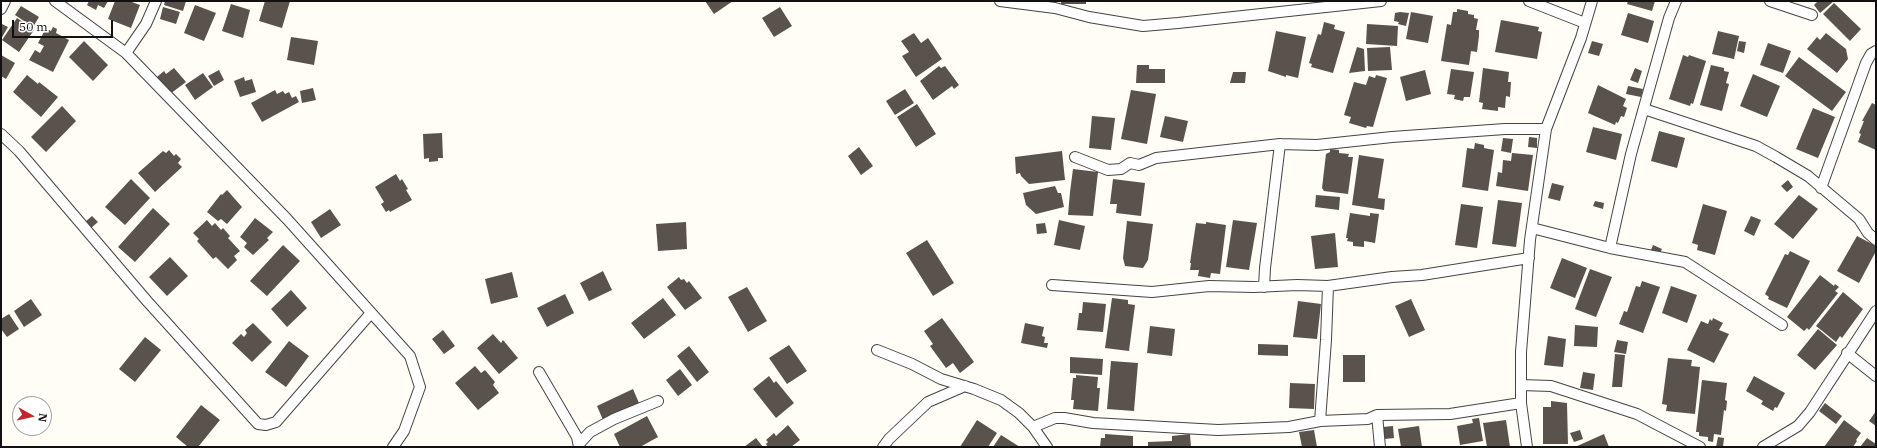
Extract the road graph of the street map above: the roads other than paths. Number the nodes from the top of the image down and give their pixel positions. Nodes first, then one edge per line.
1 (5, 1) edge
2 (55, 1) edge
3 (156, 1) edge
4 (1000, 1) edge
5 (1381, 1) edge
6 (1529, 1) edge
7 (1592, 1) edge
8 (1676, 1) edge
9 (1770, 1) edge
10 (1, 9) edge
11 (1812, 15) dead end
12 (1585, 23) junction
13 (1876, 51) edge
14 (126, 53) junction
15 (1644, 109) junction
16 (1546, 129) junction
17 (1, 134) edge
18 (1280, 144) junction
19 (1075, 157) dead end
20 (1822, 188) junction
21 (1532, 228) junction
22 (1876, 240) edge
23 (1610, 248) junction
24 (1529, 258) junction
25 (1052, 285) dead end
26 (1328, 286) junction
27 (1264, 287) junction
28 (1876, 311) edge
29 (371, 313) junction
30 (1782, 325) dead end
31 (877, 350) dead end
32 (1847, 353) junction
33 (539, 372) dead end
34 (1876, 376) edge
35 (1521, 385) junction
36 (965, 386) junction
37 (658, 400) dead end
38 (1521, 403) junction
39 (1377, 415) junction
40 (1320, 421) junction
41 (1033, 427) junction
42 (579, 445) edge
43 (392, 447) edge
44 (883, 447) edge
45 (1047, 447) edge
46 (1380, 447) edge
47 (1527, 447) edge
48 (1700, 447) edge
49 (1762, 447) edge

1 - 10 street
2 - 14 street
3 - 14 street
4 - 5 street
6 - 12 street
7 - 12 street
8 - 15 street
9 - 11 street
12 - 16 street
13 - 20 street
14 - 29 street
15 - 20 street
15 - 23 street
16 - 18 street
16 - 21 street
17 - 29 street
18 - 19 street
18 - 27 street
20 - 22 street
21 - 23 street
21 - 24 street
23 - 30 street
24 - 26 street
24 - 35 street
25 - 27 street
26 - 27 street
26 - 40 street
28 - 32 street
29 - 43 street
31 - 36 street
32 - 34 street
32 - 49 street
33 - 42 street
35 - 38 street
35 - 48 street
36 - 41 street
36 - 44 street
37 - 42 street
38 - 39 street
38 - 47 street
39 - 40 street
39 - 46 street
40 - 41 street
41 - 45 street

